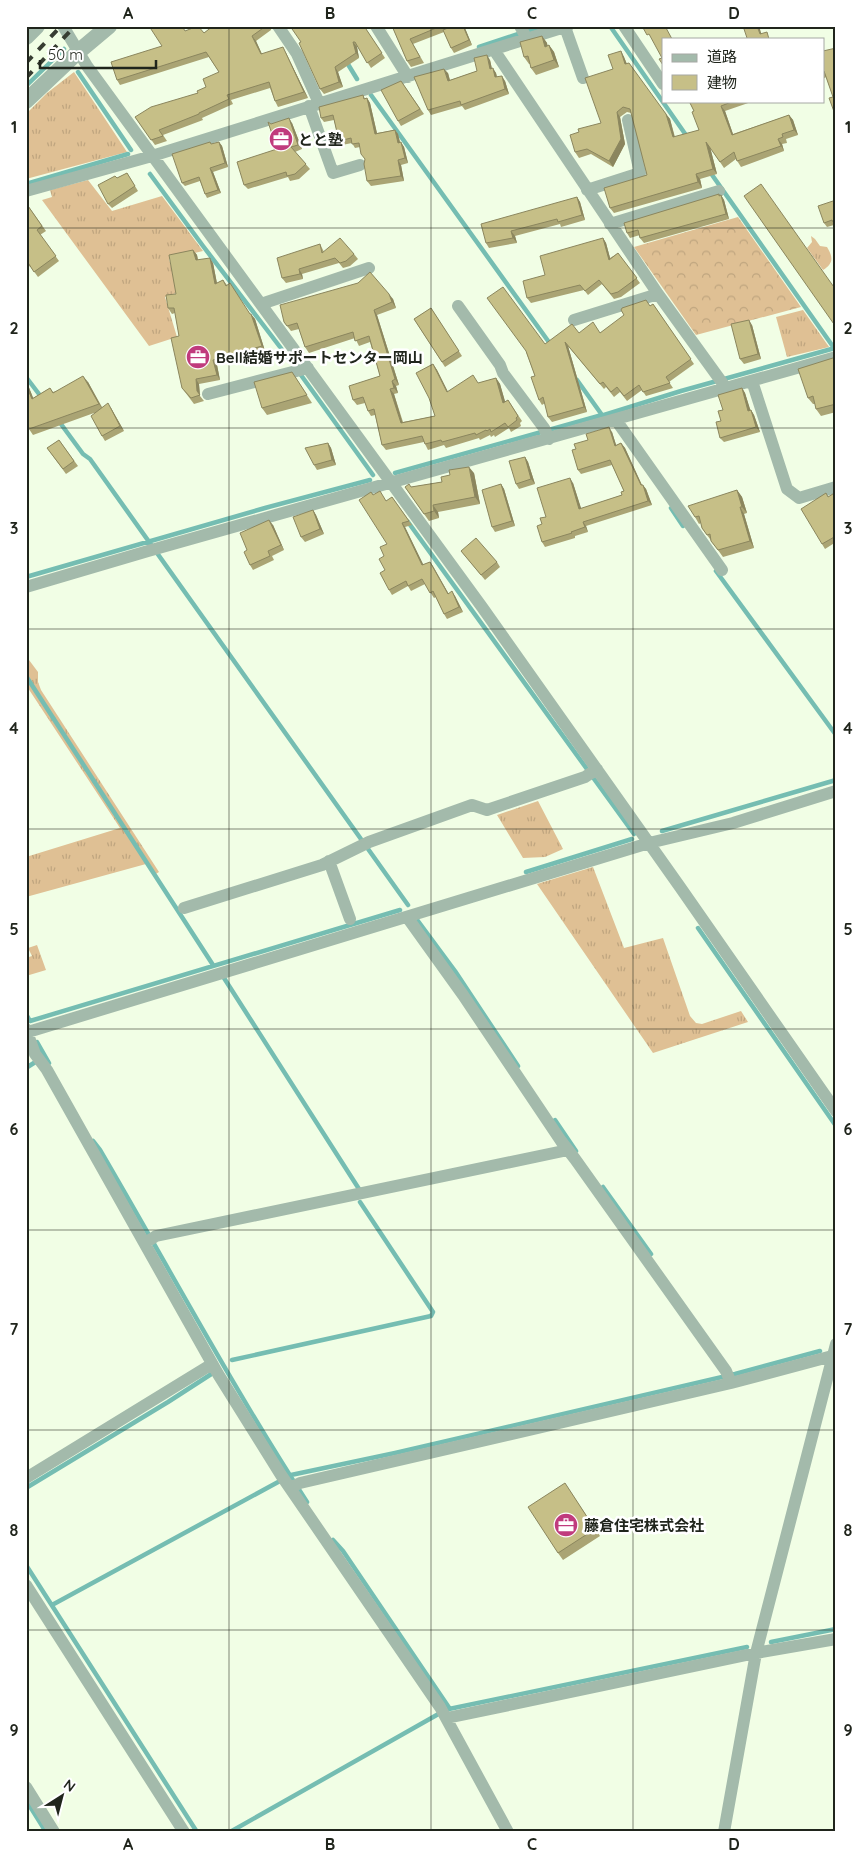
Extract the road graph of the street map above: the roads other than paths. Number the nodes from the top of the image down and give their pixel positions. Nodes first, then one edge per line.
1 (37, 26) edge
2 (64, 26) edge
3 (109, 26) edge
4 (278, 26) edge
5 (376, 26) edge
6 (624, 26) edge
7 (567, 27) edge
8 (523, 33) edge
9 (26, 37) edge
10 (494, 50) junction
11 (78, 52) junction
12 (408, 77) junction
13 (583, 78) edge
14 (662, 83) edge
15 (26, 101) edge
16 (314, 104) junction
17 (628, 120) dead end
18 (152, 156) junction
19 (360, 165) dead end
20 (587, 190) junction
21 (719, 191) dead end
22 (26, 192) edge
23 (610, 224) junction
24 (369, 268) dead end
25 (658, 294) junction
26 (261, 304) junction
27 (458, 306) dead end
28 (574, 320) dead end
29 (836, 357) edge
30 (301, 370) junction
31 (752, 381) junction
32 (722, 383) junction
33 (208, 394) dead end
34 (612, 421) junction
35 (547, 434) junction
36 (392, 484) junction
37 (836, 487) edge
38 (722, 570) dead end
39 (26, 587) edge
40 (591, 773) junction
41 (836, 791) edge
42 (649, 843) junction
43 (329, 861) junction
44 (184, 908) dead end
45 (407, 917) junction
46 (350, 919) dead end
47 (27, 1030) edge
48 (35, 1059) edge
49 (836, 1111) edge
50 (568, 1150) junction
51 (150, 1240) junction
52 (836, 1344) edge
53 (834, 1356) edge
54 (215, 1368) junction
55 (729, 1378) junction
56 (26, 1478) edge
57 (290, 1483) junction
58 (26, 1585) edge
59 (836, 1639) edge
60 (756, 1654) junction
61 (444, 1714) junction
62 (26, 1787) edge
63 (54, 1832) edge
64 (184, 1832) edge
65 (508, 1832) edge
66 (724, 1832) edge

1 - 9 street
2 - 11 street
3 - 11 street
4 - 16 street
5 - 12 street
6 - 14 street
7 - 8 street
7 - 13 street
8 - 10 street
10 - 12 street
10 - 20 street
11 - 15 street
11 - 18 street
12 - 16 street
16 - 18 street
16 - 19 street
17 - 20 street
18 - 22 street
18 - 26 street
20 - 23 street
21 - 23 street
23 - 25 street
24 - 26 street
25 - 28 street
25 - 32 street
26 - 30 street
27 - 35 street
29 - 31 street
30 - 33 street
30 - 36 street
31 - 32 street
31 - 37 street
32 - 34 street
34 - 35 street
34 - 38 street
35 - 36 street
36 - 39 street
36 - 40 street
40 - 42 street
40 - 43 street
41 - 42 street
42 - 45 street
42 - 49 street
43 - 44 street
43 - 46 street
45 - 47 street
45 - 50 street
47 - 48 street
48 - 51 street
50 - 51 street
50 - 55 street
51 - 54 street
52 - 53 street
53 - 55 street
53 - 60 street
54 - 56 street
54 - 57 street
55 - 57 street
57 - 61 street
58 - 64 street
59 - 60 street
60 - 61 street
60 - 66 street
61 - 65 street
62 - 63 street

